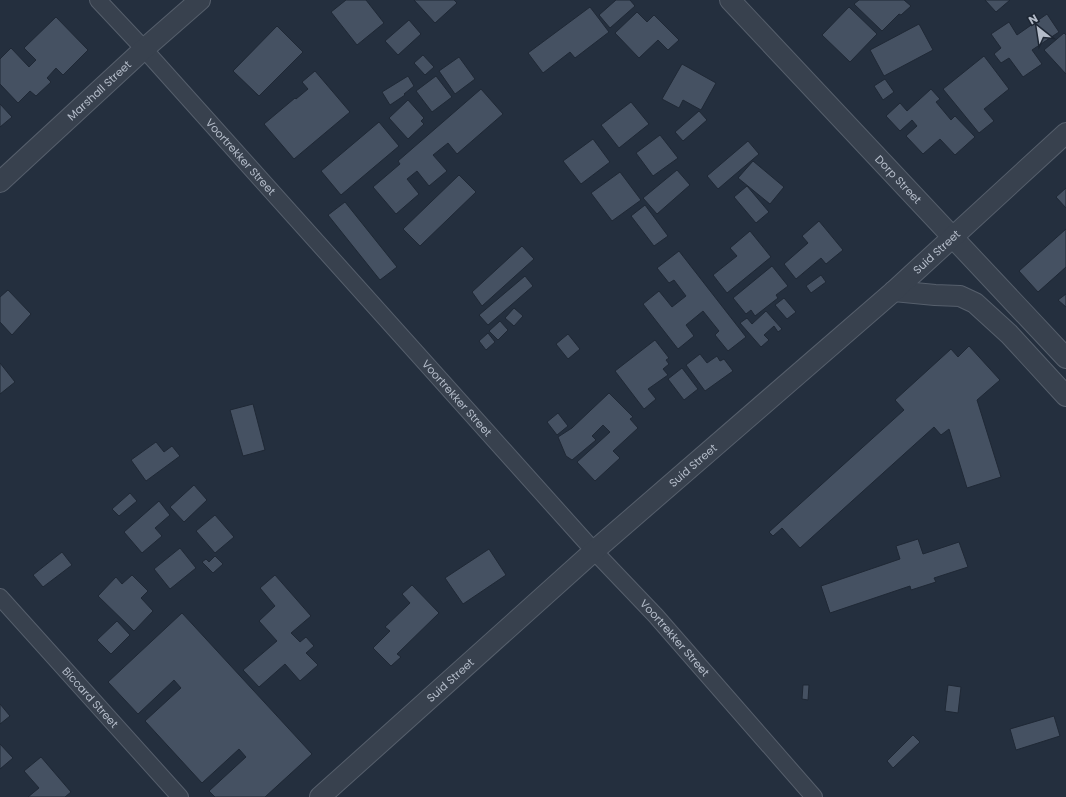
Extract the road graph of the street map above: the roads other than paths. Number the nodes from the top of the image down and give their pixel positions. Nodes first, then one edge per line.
1 (98, 0) edge
2 (200, 0) edge
3 (730, 0) edge
4 (144, 49) junction
5 (1066, 133) edge
6 (0, 182) edge
7 (952, 236) junction
8 (894, 290) junction
9 (1066, 358) edge
10 (1066, 396) edge
11 (594, 551) junction
12 (0, 598) edge
13 (180, 797) edge
14 (320, 797) edge
15 (814, 797) edge

1 - 4 street, Voortrekker Street
2 - 4 street, Marshall Street
3 - 7 street, Dorp Street
4 - 6 street, Marshall Street
4 - 11 street, Voortrekker Street
5 - 7 street, Suid Street
7 - 8 street, Suid Street
7 - 9 street, Dorp Street
8 - 10 street
8 - 11 street, Suid Street
11 - 14 street, Suid Street
11 - 15 street, Voortrekker Street
12 - 13 street, Biccard Street

